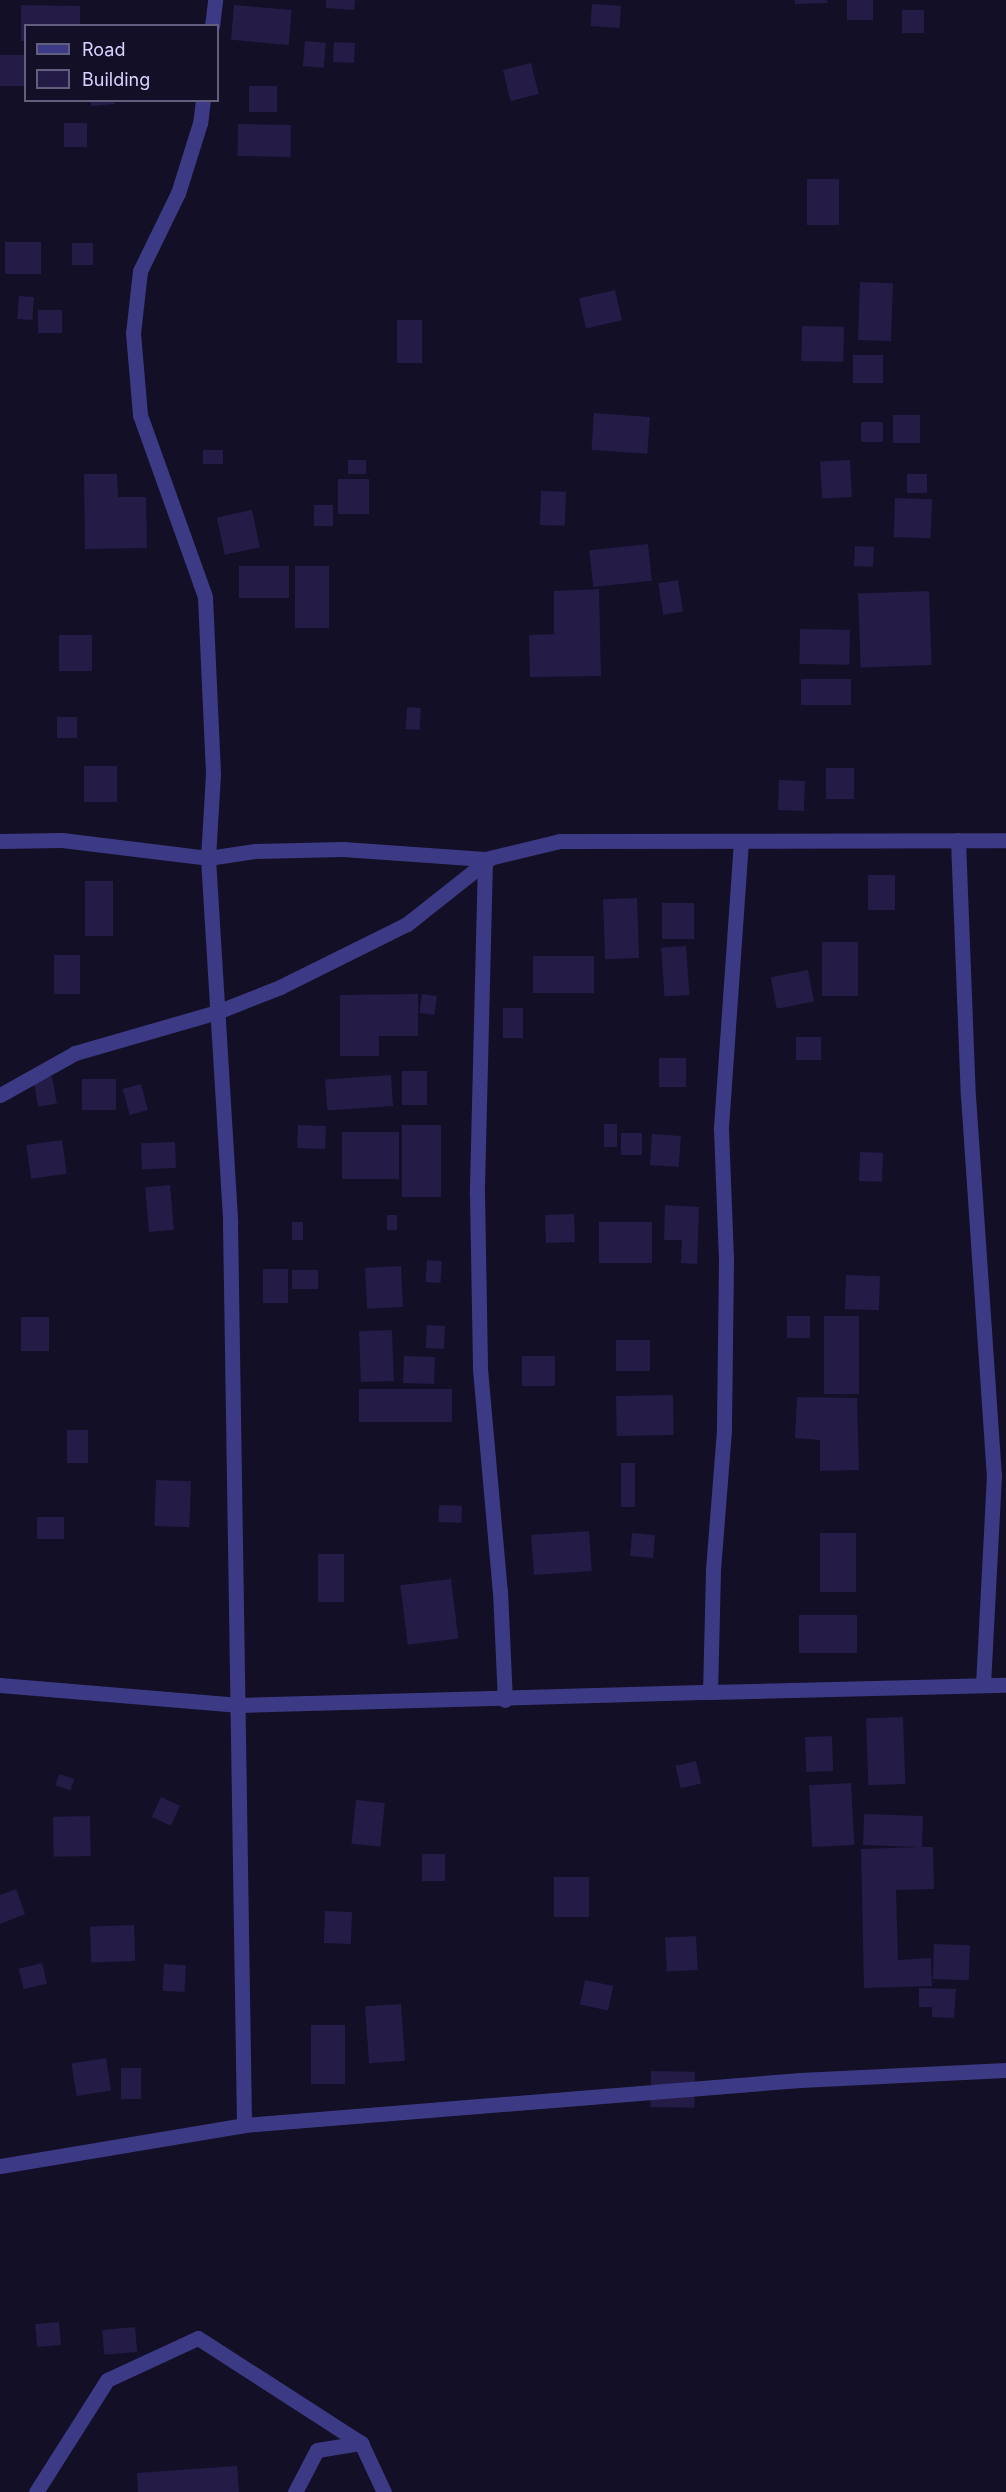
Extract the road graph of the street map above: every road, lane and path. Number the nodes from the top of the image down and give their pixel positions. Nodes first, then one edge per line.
1 (215, 0) edge
2 (212, 24) edge
3 (203, 102) edge
4 (958, 840) junction
5 (1006, 840) edge
6 (0, 841) edge
7 (741, 841) junction
8 (549, 851) dead end
9 (208, 858) junction
10 (485, 859) junction
11 (217, 1012) junction
12 (0, 1095) edge
13 (983, 1683) junction
14 (0, 1685) edge
15 (1006, 1685) edge
16 (710, 1692) junction
17 (505, 1700) junction
18 (239, 1705) junction
19 (1006, 2070) edge
20 (244, 2125) junction
21 (0, 2166) edge
22 (361, 2443) junction
23 (36, 2492) edge
24 (295, 2492) edge
25 (384, 2492) edge

1 - 2 street
3 - 9 street
4 - 5 street
4 - 7 street
4 - 13 street
6 - 9 street
7 - 10 street
7 - 16 street
8 - 10 street
9 - 10 street
9 - 11 street
10 - 11 street
10 - 17 street
11 - 12 street
11 - 18 street
13 - 15 street
13 - 16 street
14 - 18 street
16 - 17 street
17 - 18 street
18 - 20 street
19 - 20 street
20 - 21 street
22 - 23 street
22 - 24 street
22 - 25 street

